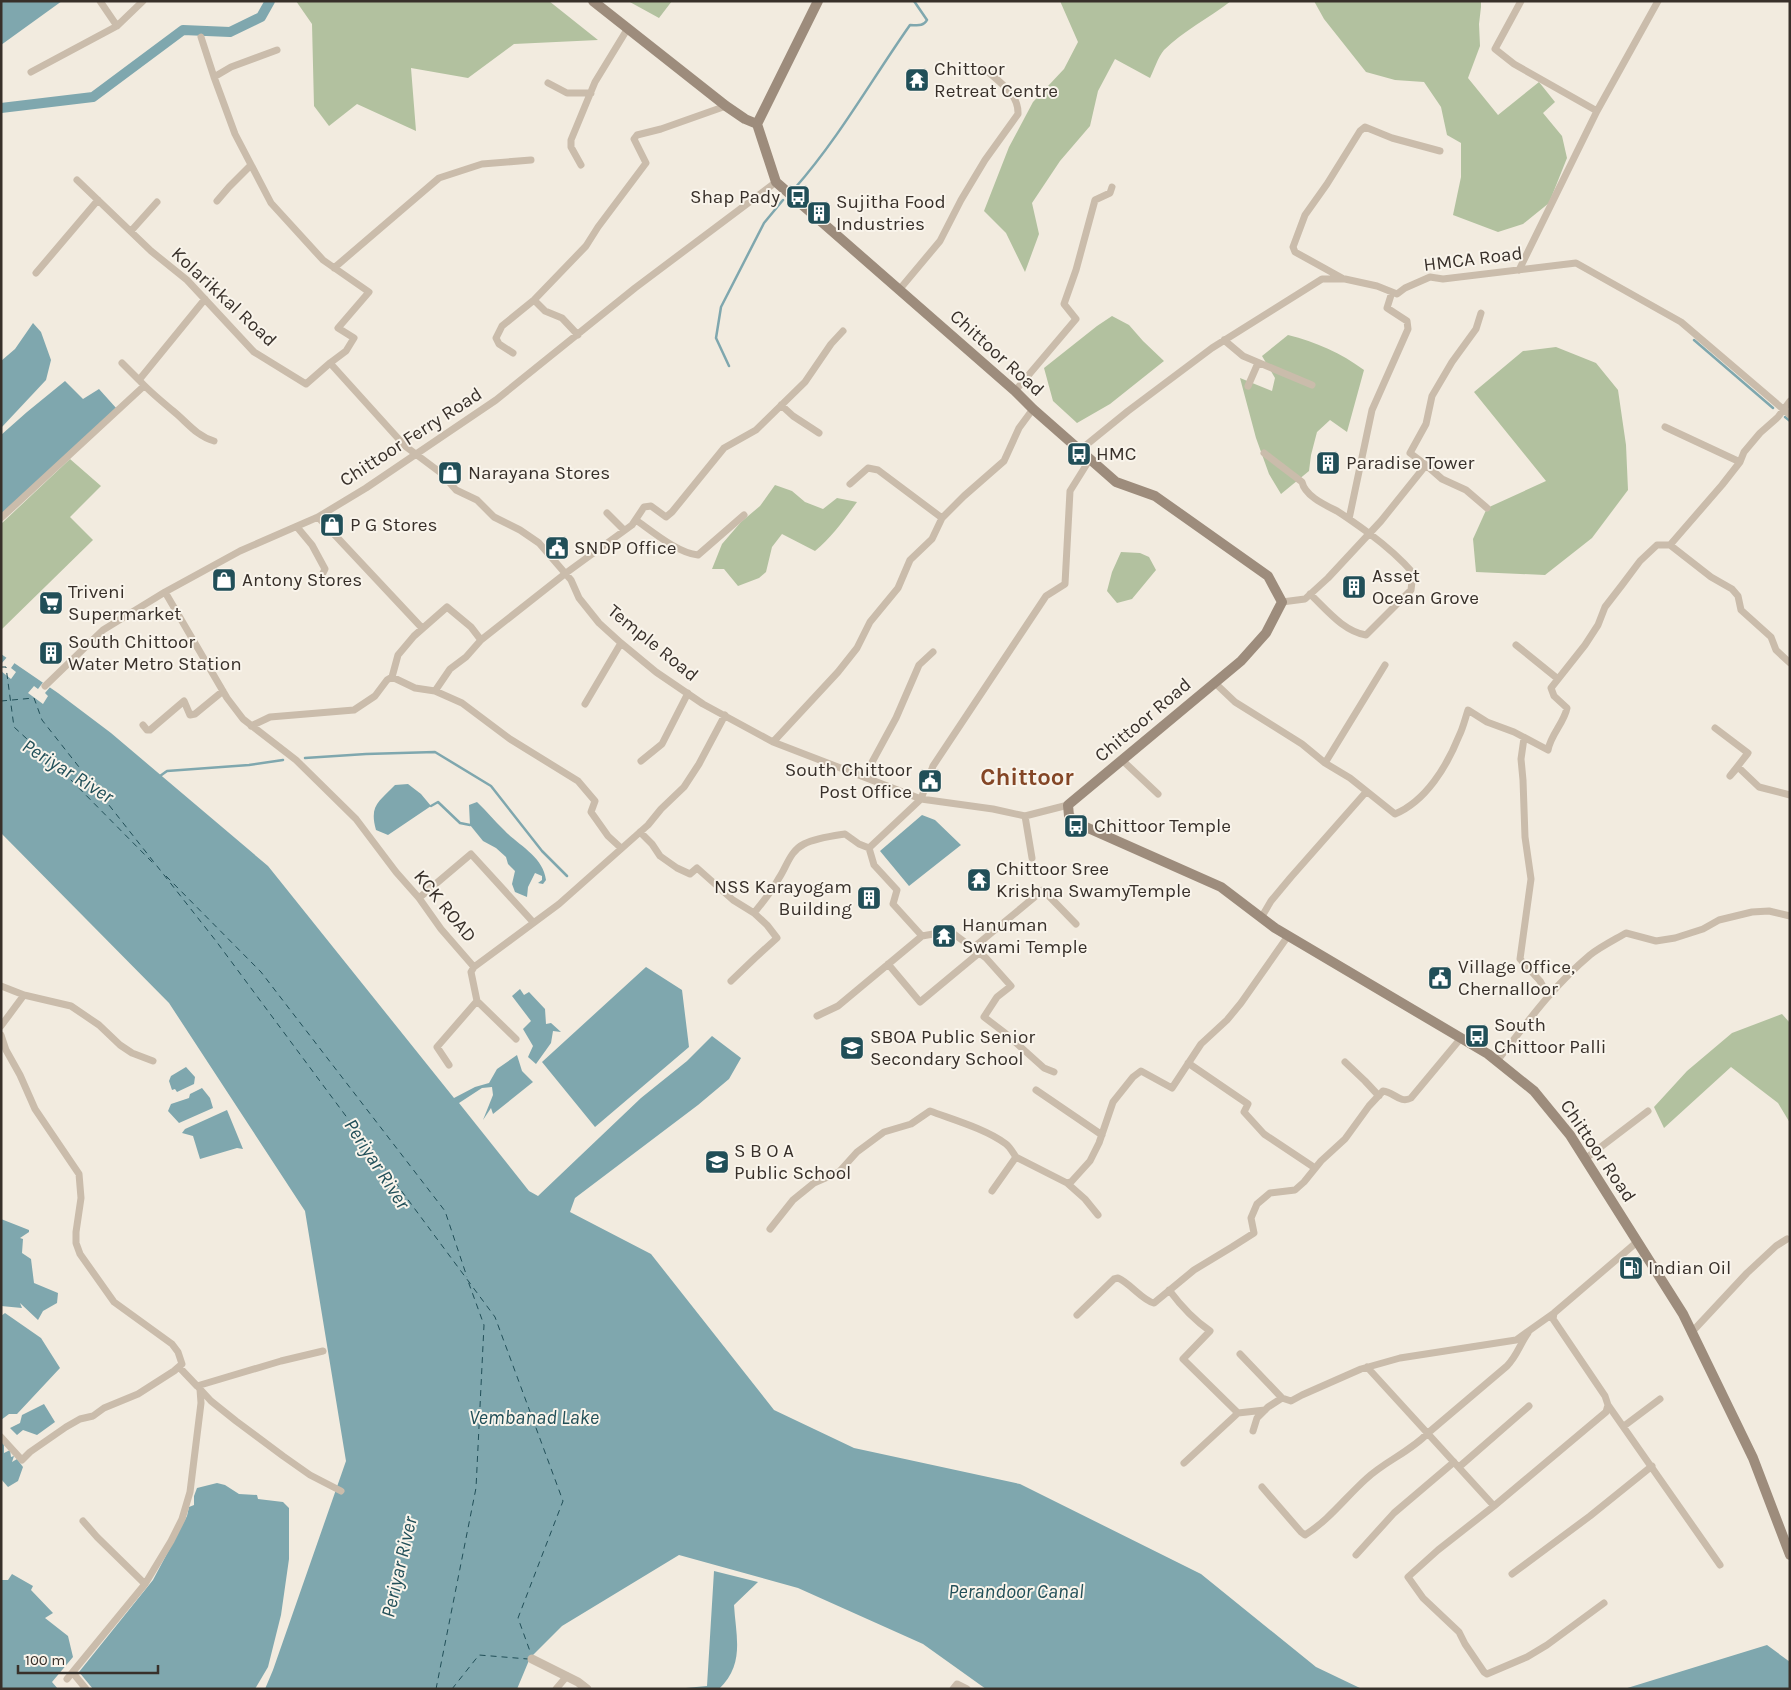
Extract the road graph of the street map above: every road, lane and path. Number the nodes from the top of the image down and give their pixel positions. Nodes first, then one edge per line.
1 (100, 1) edge
2 (143, 1) edge
3 (593, 1) edge
4 (818, 1) edge
5 (1521, 1) edge
6 (1658, 1) edge
7 (117, 26) junction
8 (628, 28) junction
9 (201, 37) dead end
10 (277, 50) dead end
11 (984, 68) dead end
12 (31, 72) dead end
13 (214, 77) junction
14 (548, 83) dead end
15 (591, 93) junction
16 (726, 106) junction
17 (1598, 111) junction
18 (757, 124) junction
19 (1440, 151) dead end
20 (531, 160) dead end
21 (581, 165) dead end
22 (250, 166) junction
23 (77, 180) dead end
24 (776, 182) junction
25 (1112, 187) dead end
26 (98, 200) junction
27 (217, 201) dead end
28 (157, 202) dead end
29 (131, 232) junction
30 (334, 268) junction
31 (1519, 270) junction
32 (36, 273) dead end
33 (1344, 279) junction
34 (899, 290) junction
35 (1392, 292) junction
36 (205, 299) junction
37 (534, 300) junction
38 (1481, 312) dead end
39 (843, 331) dead end
40 (578, 334) junction
41 (1224, 340) junction
42 (513, 353) dead end
43 (122, 363) dead end
44 (330, 363) junction
45 (1258, 363) junction
46 (142, 383) junction
47 (1312, 385) dead end
48 (1248, 386) dead end
49 (1015, 391) junction
50 (1790, 401) edge
51 (781, 405) junction
52 (1032, 409) junction
53 (1783, 410) junction
54 (1790, 415) edge
55 (1665, 427) dead end
56 (819, 433) dead end
57 (214, 440) dead end
58 (1080, 450) junction
59 (1264, 453) dead end
60 (416, 454) junction
61 (1090, 459) junction
62 (1740, 462) junction
63 (1426, 466) junction
64 (850, 484) dead end
65 (1487, 508) dead end
66 (607, 513) dead end
67 (744, 515) dead end
68 (1, 518) edge
69 (318, 518) junction
70 (942, 518) junction
71 (636, 520) junction
72 (1349, 520) junction
73 (297, 527) junction
74 (624, 530) junction
75 (1369, 534) junction
76 (1670, 545) junction
77 (566, 573) junction
78 (319, 581) dead end
79 (165, 592) junction
80 (1310, 594) junction
81 (1282, 602) junction
82 (422, 628) junction
83 (481, 640) junction
84 (621, 643) junction
85 (1516, 645) dead end
86 (933, 652) dead end
87 (1790, 663) edge
88 (1385, 664) dead end
89 (392, 677) junction
90 (1558, 679) junction
91 (1215, 683) junction
92 (45, 686) dead end
93 (223, 691) junction
94 (436, 691) junction
95 (688, 693) junction
96 (585, 704) dead end
97 (725, 715) junction
98 (143, 725) dead end
99 (251, 726) junction
100 (1715, 728) dead end
101 (1524, 738) junction
102 (773, 742) junction
103 (1122, 760) junction
104 (641, 761) dead end
105 (1325, 763) junction
106 (864, 777) junction
107 (1366, 792) junction
108 (1158, 794) dead end
109 (1790, 795) edge
110 (921, 799) junction
111 (1068, 805) junction
112 (1024, 816) junction
113 (640, 832) junction
114 (621, 848) junction
115 (869, 848) junction
116 (1032, 858) dead end
117 (420, 898) junction
118 (754, 913) junction
119 (1790, 916) edge
120 (1261, 918) junction
121 (533, 922) junction
122 (1076, 924) dead end
123 (922, 936) junction
124 (1288, 936) junction
125 (976, 950) junction
126 (888, 964) junction
127 (474, 967) junction
128 (732, 981) dead end
129 (1, 986) edge
130 (24, 995) junction
131 (1548, 996) junction
132 (477, 1001) junction
133 (817, 1016) dead end
134 (1, 1026) edge
135 (1, 1034) edge
136 (1461, 1038) junction
137 (516, 1039) dead end
138 (153, 1061) dead end
139 (1497, 1061) junction
140 (1345, 1062) dead end
141 (1188, 1063) junction
142 (449, 1065) dead end
143 (1054, 1072) dead end
144 (1036, 1090) dead end
145 (1378, 1096) junction
146 (1648, 1111) dead end
147 (1102, 1134) junction
148 (1016, 1157) junction
149 (1585, 1159) junction
150 (1315, 1168) junction
151 (1068, 1182) junction
152 (992, 1191) dead end
153 (1098, 1215) dead end
154 (770, 1229) dead end
155 (1787, 1239) dead end
156 (1637, 1242) junction
157 (1169, 1290) junction
158 (1554, 1313) junction
159 (1077, 1315) dead end
160 (1692, 1332) junction
161 (1528, 1333) junction
162 (323, 1351) dead end
163 (1240, 1354) dead end
164 (179, 1367) junction
165 (1367, 1367) junction
166 (199, 1388) junction
167 (1282, 1398) junction
168 (1660, 1398) dead end
169 (1608, 1405) junction
170 (1529, 1406) dead end
171 (1265, 1410) junction
172 (1238, 1413) junction
173 (1624, 1426) junction
174 (1253, 1431) dead end
175 (1428, 1433) junction
176 (1, 1437) edge
177 (1184, 1462) dead end
178 (1457, 1464) junction
179 (1652, 1466) junction
180 (1262, 1487) dead end
181 (341, 1491) dead end
182 (1494, 1506) junction
183 (83, 1521) dead end
184 (1356, 1555) dead end
185 (1790, 1555) edge
186 (1720, 1565) dead end
187 (1512, 1574) dead end
188 (145, 1584) junction
189 (1604, 1603) dead end
190 (532, 1659) dead end
191 (73, 1673) junction
192 (567, 1676) junction
193 (66, 1680) dead end
194 (86, 1689) edge
195 (556, 1689) edge
196 (587, 1689) edge
197 (953, 1689) edge
198 (967, 1689) edge

1 - 7 street
2 - 7 street
3 - 8 main road
4 - 18 main road
5 - 17 street
6 - 17 street
7 - 12 street
8 - 15 street
8 - 16 main road
9 - 13 street
10 - 13 street
11 - 34 street
13 - 22 street
14 - 15 street
15 - 21 street
16 - 18 main road
16 - 37 street
17 - 31 street
18 - 24 main road
19 - 33 street
20 - 30 street
22 - 27 street
22 - 30 street
23 - 26 street, Kolarikkal Road
24 - 34 main road, Chittoor Road
24 - 40 street, Chittoor Ferry Road
25 - 49 street
26 - 29 street, Kolarikkal Road
26 - 32 street
28 - 29 street
29 - 36 street, Kolarikkal Road
30 - 44 street
31 - 35 street, HMCA Road
31 - 53 street, HMCA Road
33 - 35 street
33 - 41 street
34 - 49 main road, Chittoor Road
35 - 72 street
36 - 44 street, Kolarikkal Road
36 - 46 street
37 - 40 street
37 - 42 street
38 - 63 street
39 - 51 street
40 - 60 street, Chittoor Ferry Road
41 - 45 street
41 - 58 street
43 - 46 street
44 - 60 street
45 - 47 street
45 - 48 street
46 - 57 street
46 - 68 street
49 - 52 main road, Chittoor Road
50 - 53 street
51 - 56 street
51 - 71 street
52 - 58 main road, Chittoor Road
52 - 70 street
53 - 54 street, HMCA Road
53 - 62 street
55 - 62 street
58 - 61 main road, Chittoor Road
59 - 72 street
60 - 69 street, Chittoor Ferry Road
60 - 77 street, Temple Road
61 - 81 main road, Chittoor Road
61 - 110 street
62 - 76 street
63 - 65 street
63 - 75 street
64 - 70 street
66 - 74 street
67 - 71 street
69 - 73 street, Chittoor Ferry Road
69 - 82 street
70 - 102 street
71 - 74 street
72 - 75 street
73 - 78 street
73 - 79 street, Chittoor Ferry Road
74 - 77 street
75 - 80 street
75 - 80 street
76 - 87 street
76 - 90 street
77 - 83 street
77 - 84 street, Temple Road
79 - 92 street, Chittoor Ferry Road
79 - 93 street, KCK ROAD
80 - 81 street
81 - 91 main road, Chittoor Road
82 - 83 street
82 - 89 street
83 - 94 street
84 - 95 street, Temple Road
84 - 96 street
85 - 90 street
86 - 106 street
88 - 105 street
89 - 94 street
89 - 99 street
90 - 101 street
91 - 103 main road, Chittoor Road
91 - 105 street
93 - 98 street
93 - 99 street, KCK ROAD
94 - 114 street
95 - 97 street, Temple Road
95 - 104 street
97 - 102 street, Temple Road
97 - 113 street, KCK ROAD
99 - 117 street, KCK ROAD
100 - 109 street
101 - 107 street
101 - 131 street
102 - 106 street, Temple Road
103 - 108 street
103 - 111 main road, Chittoor Road
105 - 107 street
106 - 110 street, Temple Road
107 - 120 street
110 - 112 street, Temple Road
110 - 115 street
111 - 112 street
111 - 120 main road, Chittoor Road
112 - 116 street
113 - 114 street, KCK ROAD
113 - 118 street
114 - 121 street, KCK ROAD
115 - 118 street
115 - 123 street
117 - 121 street
117 - 127 street, KCK ROAD
118 - 128 street
119 - 131 street
120 - 124 main road, Chittoor Road
121 - 127 street, KCK ROAD
122 - 125 street
123 - 125 street
123 - 126 street
124 - 136 main road, Chittoor Road
124 - 141 street
125 - 126 street
125 - 143 street
126 - 133 street
127 - 132 street
129 - 130 street
130 - 134 street
130 - 138 street
131 - 139 street
132 - 137 street
132 - 142 street
135 - 164 street
136 - 139 main road, Chittoor Road
136 - 145 street
139 - 149 main road, Chittoor Road
140 - 145 street
141 - 147 street
141 - 150 street
144 - 147 street
145 - 150 street
146 - 149 street
147 - 151 street
148 - 151 street
148 - 152 street
148 - 154 street
149 - 156 main road, Chittoor Road
150 - 157 street
151 - 153 street
155 - 160 street
156 - 158 street
156 - 160 main road, Chittoor Road
157 - 159 street
157 - 172 street
158 - 161 street
158 - 169 street
160 - 185 main road, Chittoor Road
161 - 165 street
161 - 175 street
162 - 166 street
163 - 167 street
164 - 166 street
164 - 176 street
165 - 167 street
165 - 175 street
166 - 181 street
166 - 188 street
167 - 171 street
168 - 173 street
169 - 173 street
169 - 182 street
170 - 178 street
171 - 172 street
171 - 174 street
172 - 177 street
173 - 179 street
175 - 178 street
175 - 180 street
178 - 182 street
178 - 184 street
179 - 186 street
179 - 187 street
182 - 189 street
183 - 188 street
188 - 191 street
190 - 192 street
191 - 193 street
191 - 194 street
192 - 195 street
192 - 196 street
197 - 198 street

